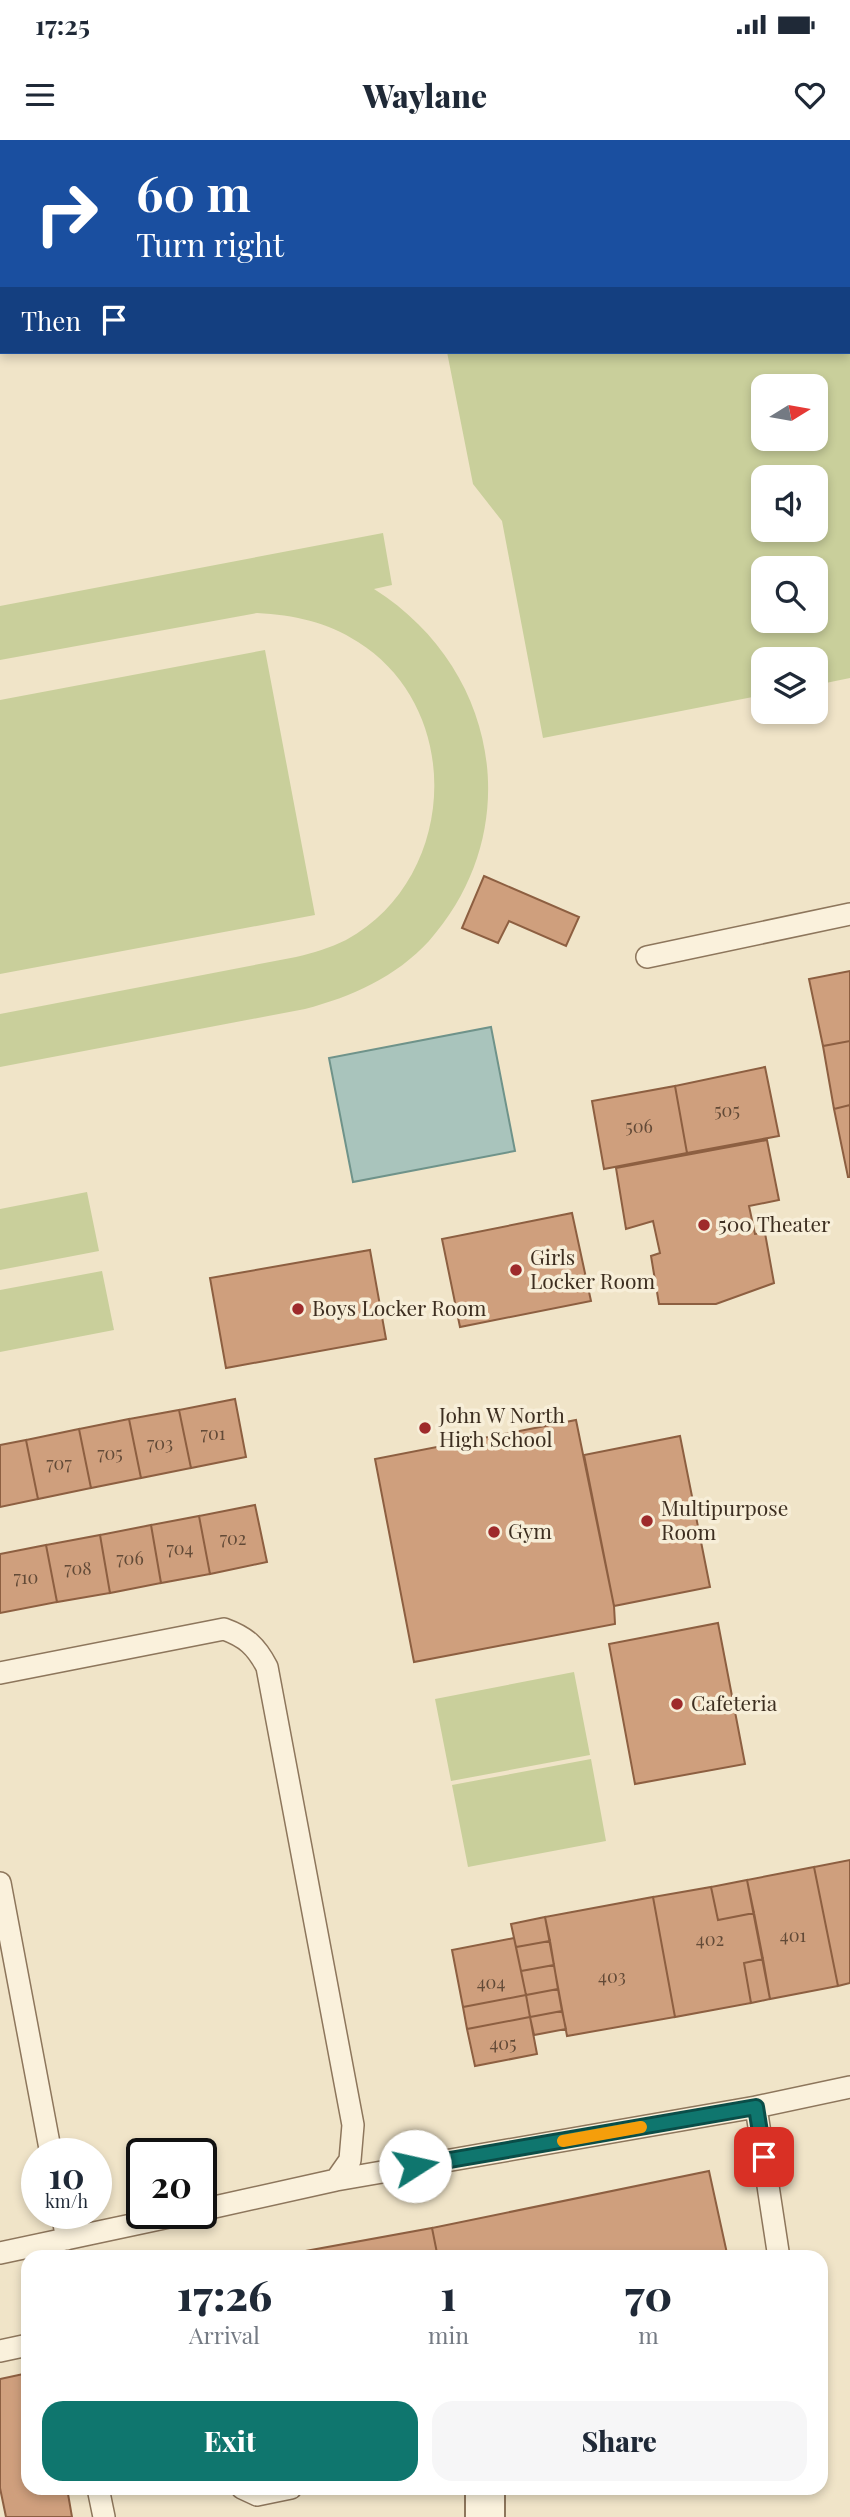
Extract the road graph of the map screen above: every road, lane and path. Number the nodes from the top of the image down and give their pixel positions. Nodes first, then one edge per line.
1 (850, 914) edge
2 (647, 957) dead end
3 (0, 1673) edge
4 (0, 1883) edge
5 (850, 2087) edge
6 (756, 2107) junction
7 (48, 2138) edge
8 (336, 2180) junction
9 (217, 2206) edge
10 (126, 2226) edge
11 (65, 2229) edge
12 (67, 2239) junction
13 (778, 2250) edge
14 (0, 2253) edge
15 (21, 2346) edge
16 (0, 2351) edge
17 (99, 2495) edge
18 (485, 2495) edge
19 (104, 2517) edge
20 (485, 2517) edge

1 - 2 lane
3 - 8 lane
4 - 7 lane
5 - 6 lane
6 - 8 lane
6 - 13 lane
8 - 9 lane
10 - 12 lane
11 - 12 lane
12 - 14 lane
15 - 16 lane
17 - 19 lane
18 - 20 street

